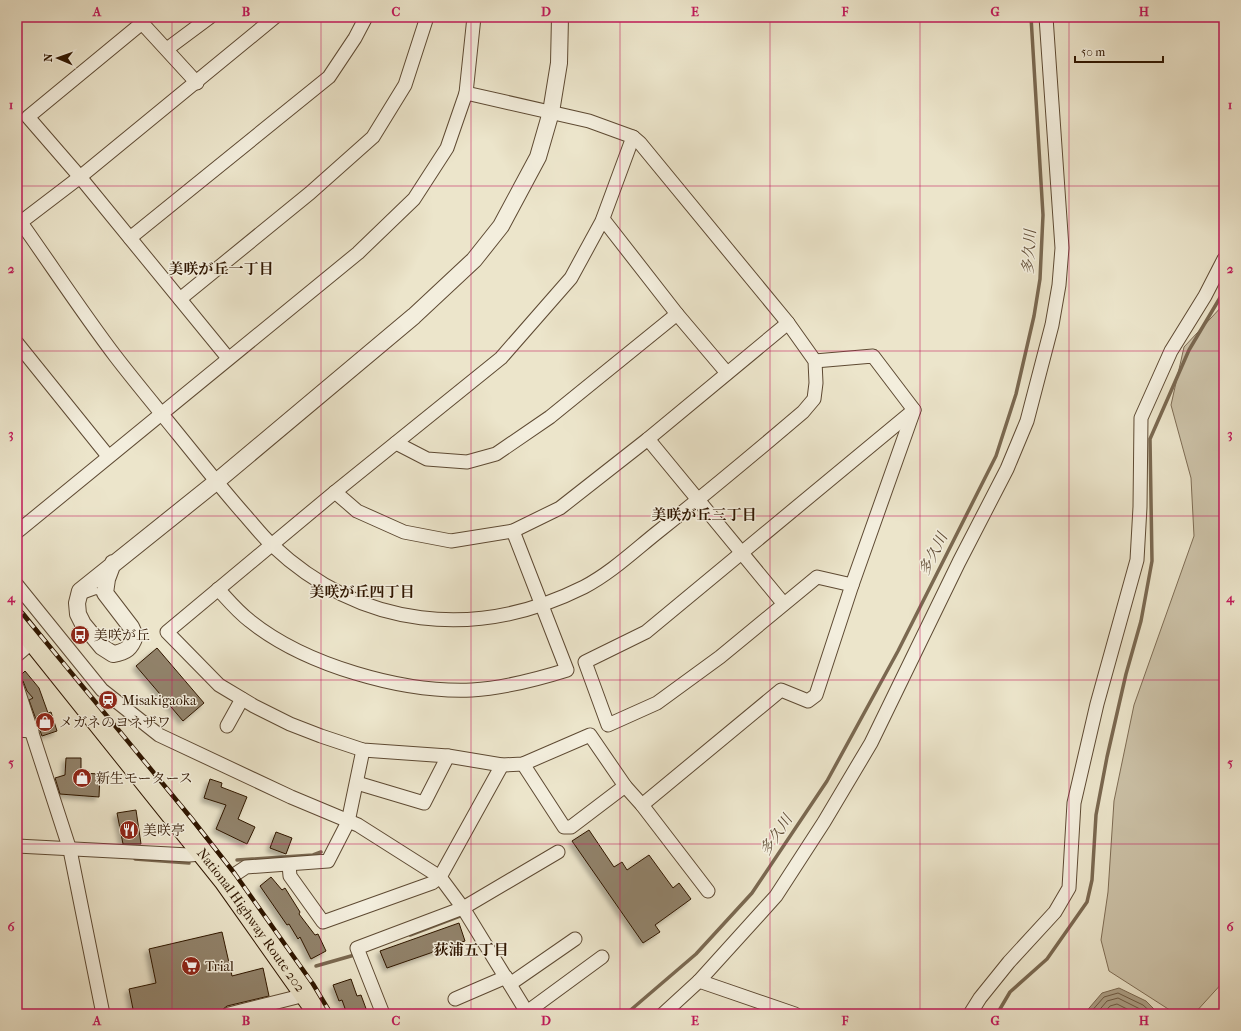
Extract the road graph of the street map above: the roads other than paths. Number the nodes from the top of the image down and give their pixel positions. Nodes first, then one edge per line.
1 (210, 17) edge
2 (275, 17) edge
3 (366, 17) edge
4 (427, 17) edge
5 (471, 17) edge
6 (560, 17) edge
7 (1046, 17) edge
8 (167, 49) junction
9 (197, 83) junction
10 (466, 93) junction
11 (550, 112) junction
12 (633, 137) junction
13 (80, 177) junction
14 (19, 219) edge
15 (603, 219) junction
16 (130, 238) junction
17 (1224, 260) edge
18 (180, 299) junction
19 (677, 314) junction
20 (788, 323) junction
21 (17, 343) edge
22 (228, 358) junction
23 (815, 362) junction
24 (727, 373) junction
25 (914, 410) junction
26 (161, 413) junction
27 (648, 439) junction
28 (396, 443) junction
29 (108, 456) junction
30 (216, 482) junction
31 (334, 492) junction
32 (698, 500) junction
33 (513, 531) junction
34 (17, 532) edge
35 (271, 545) junction
36 (740, 553) junction
37 (113, 563) junction
38 (17, 585) edge
39 (852, 585) junction
40 (218, 589) junction
41 (105, 594) junction
42 (77, 603) junction
43 (783, 603) junction
44 (542, 605) junction
45 (17, 621) edge
46 (33, 641) junction
47 (17, 655) edge
48 (17, 687) edge
49 (242, 699) junction
50 (227, 726) dead end
51 (17, 730) edge
52 (32, 731) junction
53 (363, 750) junction
54 (448, 756) junction
55 (523, 764) junction
56 (502, 766) junction
57 (357, 783) junction
58 (625, 786) junction
59 (642, 805) junction
60 (348, 822) junction
61 (17, 846) edge
62 (558, 852) dead end
63 (71, 854) junction
64 (202, 854) junction
65 (289, 865) junction
66 (440, 877) junction
67 (225, 881) junction
68 (708, 891) dead end
69 (463, 908) junction
70 (575, 939) dead end
71 (602, 957) dead end
72 (508, 981) junction
73 (699, 981) junction
74 (306, 993) junction
75 (455, 999) dead end
76 (528, 1013) edge
77 (103, 1014) edge
78 (229, 1014) edge
79 (319, 1014) edge
80 (383, 1014) edge
81 (663, 1014) edge
82 (794, 1014) edge
83 (970, 1014) edge

1 - 8 street
2 - 9 street
3 - 16 street
4 - 18 street
5 - 10 street
6 - 11 street
7 - 73 street
8 - 9 street
8 - 13 street
9 - 13 street
10 - 11 street
10 - 22 street
11 - 12 street
11 - 30 street
12 - 15 street
12 - 20 street
13 - 14 street
13 - 16 street
14 - 26 street
15 - 19 street
15 - 28 street
16 - 18 street
17 - 83 street
18 - 22 street
19 - 24 street
19 - 28 street
20 - 23 street
20 - 24 street
21 - 29 street
22 - 26 street
23 - 25 street
23 - 32 street
24 - 27 street
25 - 36 street
25 - 39 street
26 - 29 street
26 - 30 street
27 - 32 street
27 - 33 street
28 - 31 street
29 - 34 street
30 - 35 street
30 - 37 street
31 - 33 street
31 - 35 street
32 - 36 street
32 - 44 street
33 - 44 street
35 - 40 street
35 - 44 street
36 - 43 street
36 - 43 street
37 - 41 street
37 - 42 street
38 - 60 street
39 - 43 street
39 - 59 street
40 - 44 street
40 - 49 street
41 - 42 lane
41 - 42 street
45 - 46 highway, National Highway Route 202
46 - 47 street
46 - 64 highway, National Highway Route 202
48 - 52 street
49 - 50 street
49 - 53 street
51 - 52 street
52 - 63 street
53 - 54 street
53 - 57 street
54 - 56 street
54 - 57 street
55 - 56 street
55 - 58 street
55 - 58 street
56 - 66 street
57 - 60 street
58 - 59 street
59 - 68 street
60 - 65 street
60 - 66 street
61 - 63 street
62 - 69 street
63 - 64 street
63 - 77 street
64 - 67 highway, National Highway Route 202
65 - 66 street
65 - 67 street
66 - 69 street
67 - 74 highway, National Highway Route 202
69 - 72 street
69 - 80 street
70 - 72 street
71 - 76 street
72 - 75 street
72 - 76 street
73 - 81 street
73 - 82 street
74 - 78 street
74 - 79 highway, National Highway Route 202

